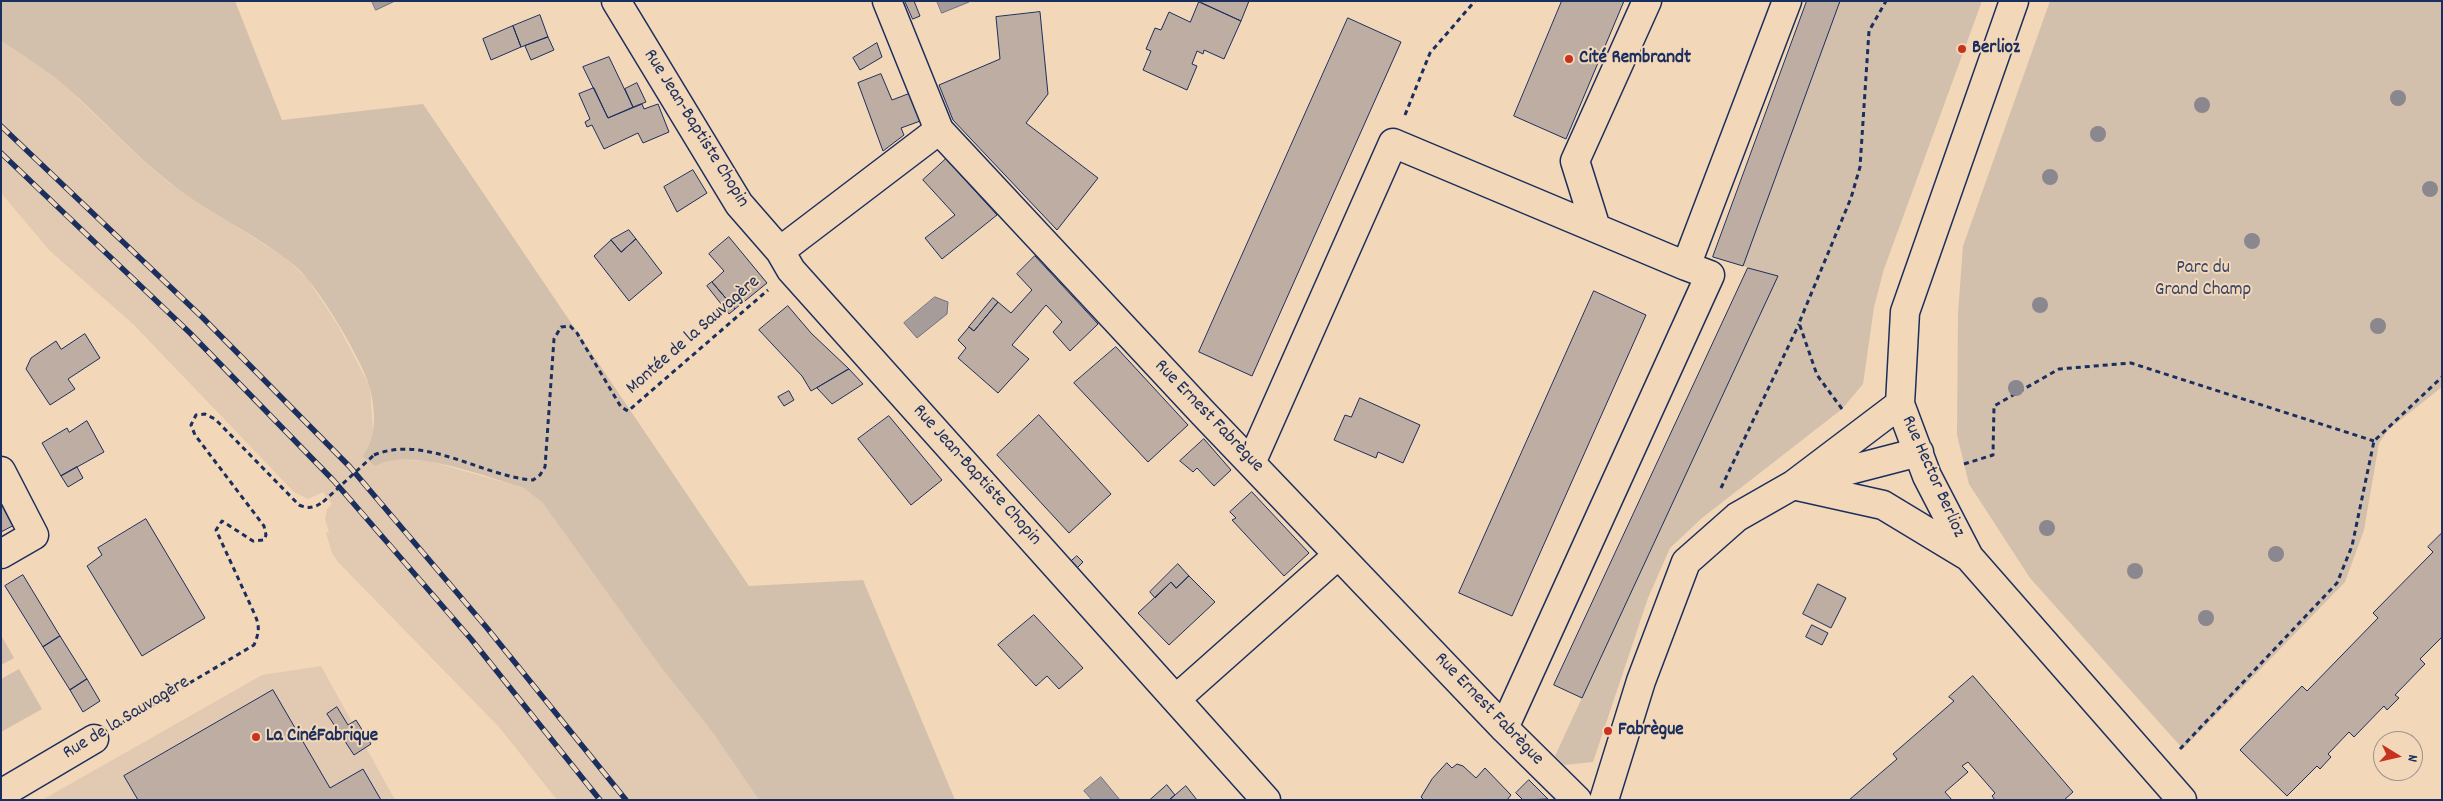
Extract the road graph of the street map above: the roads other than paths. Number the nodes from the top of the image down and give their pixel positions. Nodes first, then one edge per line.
1 (616, 1) edge
2 (887, 1) edge
3 (1647, 1) edge
4 (1788, 1) edge
5 (2014, 1) edge
6 (939, 130) junction
7 (1596, 228) junction
8 (786, 261) junction
9 (1686, 266) junction
10 (1900, 404) junction
11 (1919, 452) junction
12 (1251, 463) junction
13 (1, 471) edge
14 (1793, 485) junction
15 (1, 554) edge
16 (1338, 555) junction
17 (1969, 557) junction
18 (1176, 699) junction
19 (1504, 728) junction
20 (94, 739) road end
21 (1, 794) edge
22 (1266, 800) edge
23 (1578, 800) edge
24 (1604, 800) edge
25 (2182, 800) edge

1 - 8 street, Rue Jean-Baptiste Chopin
2 - 6 street, Rue Ernest Fabrègue
3 - 7 street
4 - 9 street
5 - 10 street, Rue Hector Berlioz
6 - 8 street
6 - 12 street, Rue Ernest Fabrègue
7 - 9 street
7 - 12 street
8 - 18 street, Rue Jean-Baptiste Chopin
9 - 19 street
10 - 11 street, Rue Hector Berlioz
10 - 14 street
11 - 14 street
11 - 17 street, Rue Hector Berlioz
12 - 16 street, Rue Ernest Fabrègue
13 - 15 street
14 - 17 street
14 - 24 street
16 - 18 street
16 - 19 street, Rue Ernest Fabrègue
17 - 25 street, Rue Hector Berlioz
18 - 22 street, Rue Jean-Baptiste Chopin
19 - 23 street, Rue Ernest Fabrègue
20 - 21 street, Rue de la Sauvagère

